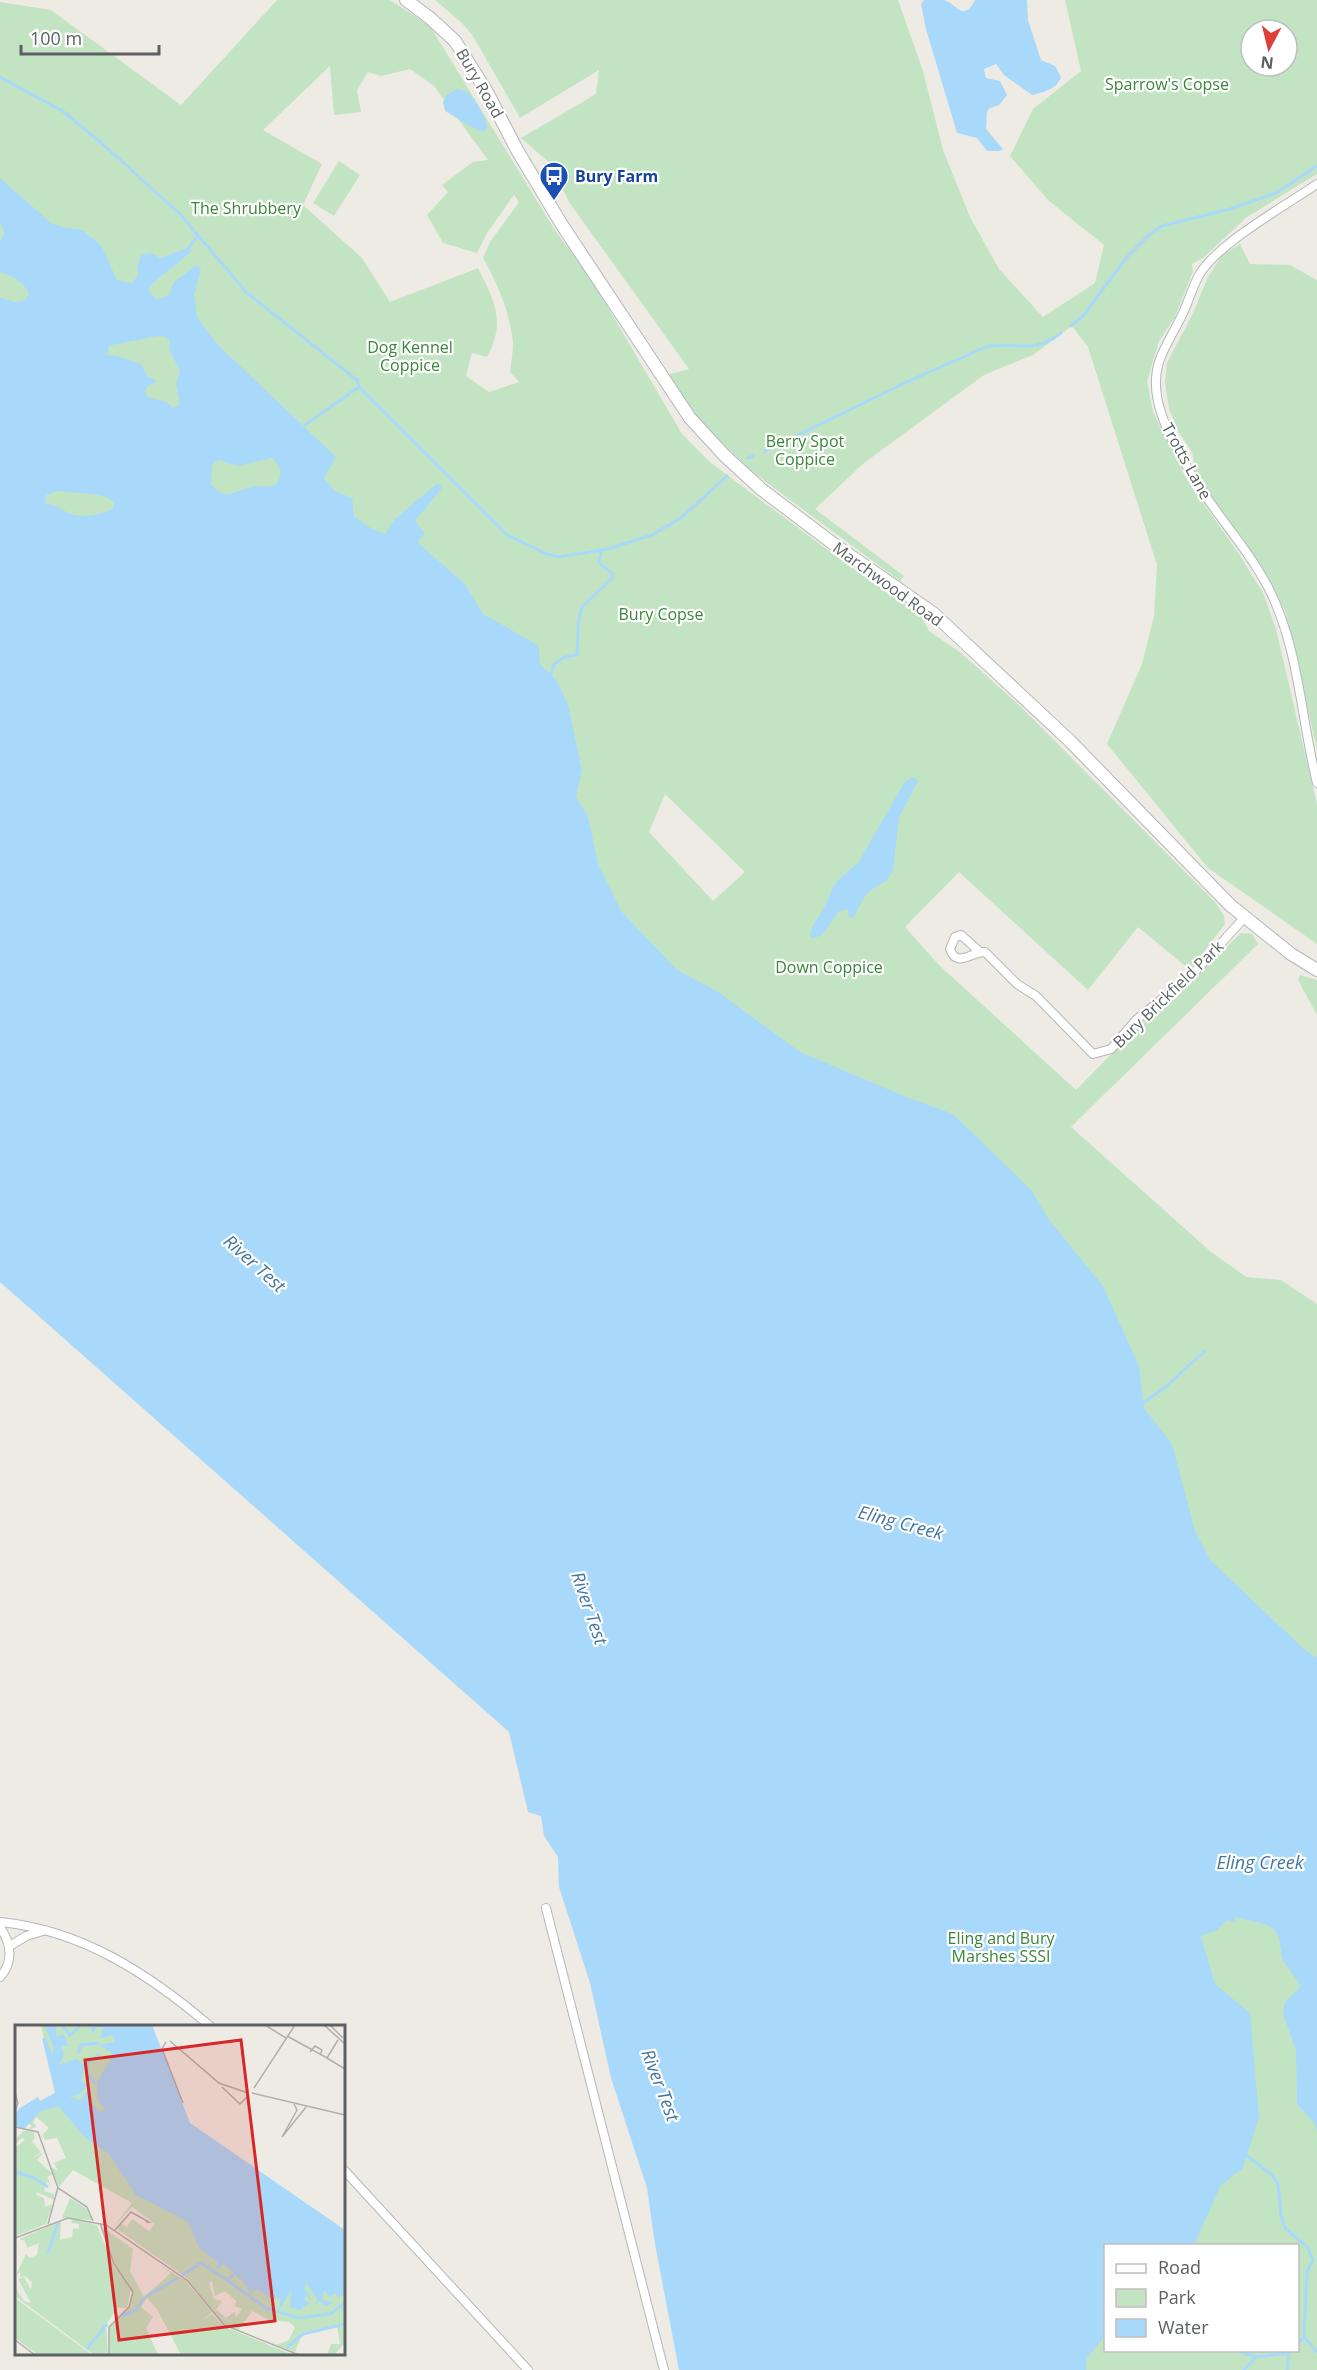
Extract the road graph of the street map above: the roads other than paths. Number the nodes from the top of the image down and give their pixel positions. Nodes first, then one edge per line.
1 (406, 0) edge
2 (517, 150) joint
3 (1317, 184) edge
4 (1317, 783) edge
5 (1245, 917) junction
6 (980, 952) dead end
7 (1317, 970) edge
8 (546, 1908) dead end
9 (0, 1922) edge
10 (0, 1927) edge
11 (43, 1931) junction
12 (10, 1946) junction
13 (0, 1977) edge
14 (209, 2025) edge
15 (345, 2171) edge
16 (528, 2370) edge
17 (664, 2370) edge

1 - 2 street, Bury Road
2 - 5 street, Marchwood Road
3 - 4 street, Trotts Lane
5 - 6 street, Bury Brickfield Park
5 - 7 street, Marchwood Road
8 - 17 street
9 - 11 street
10 - 12 street
11 - 12 street
11 - 14 street
12 - 13 street
15 - 16 street

